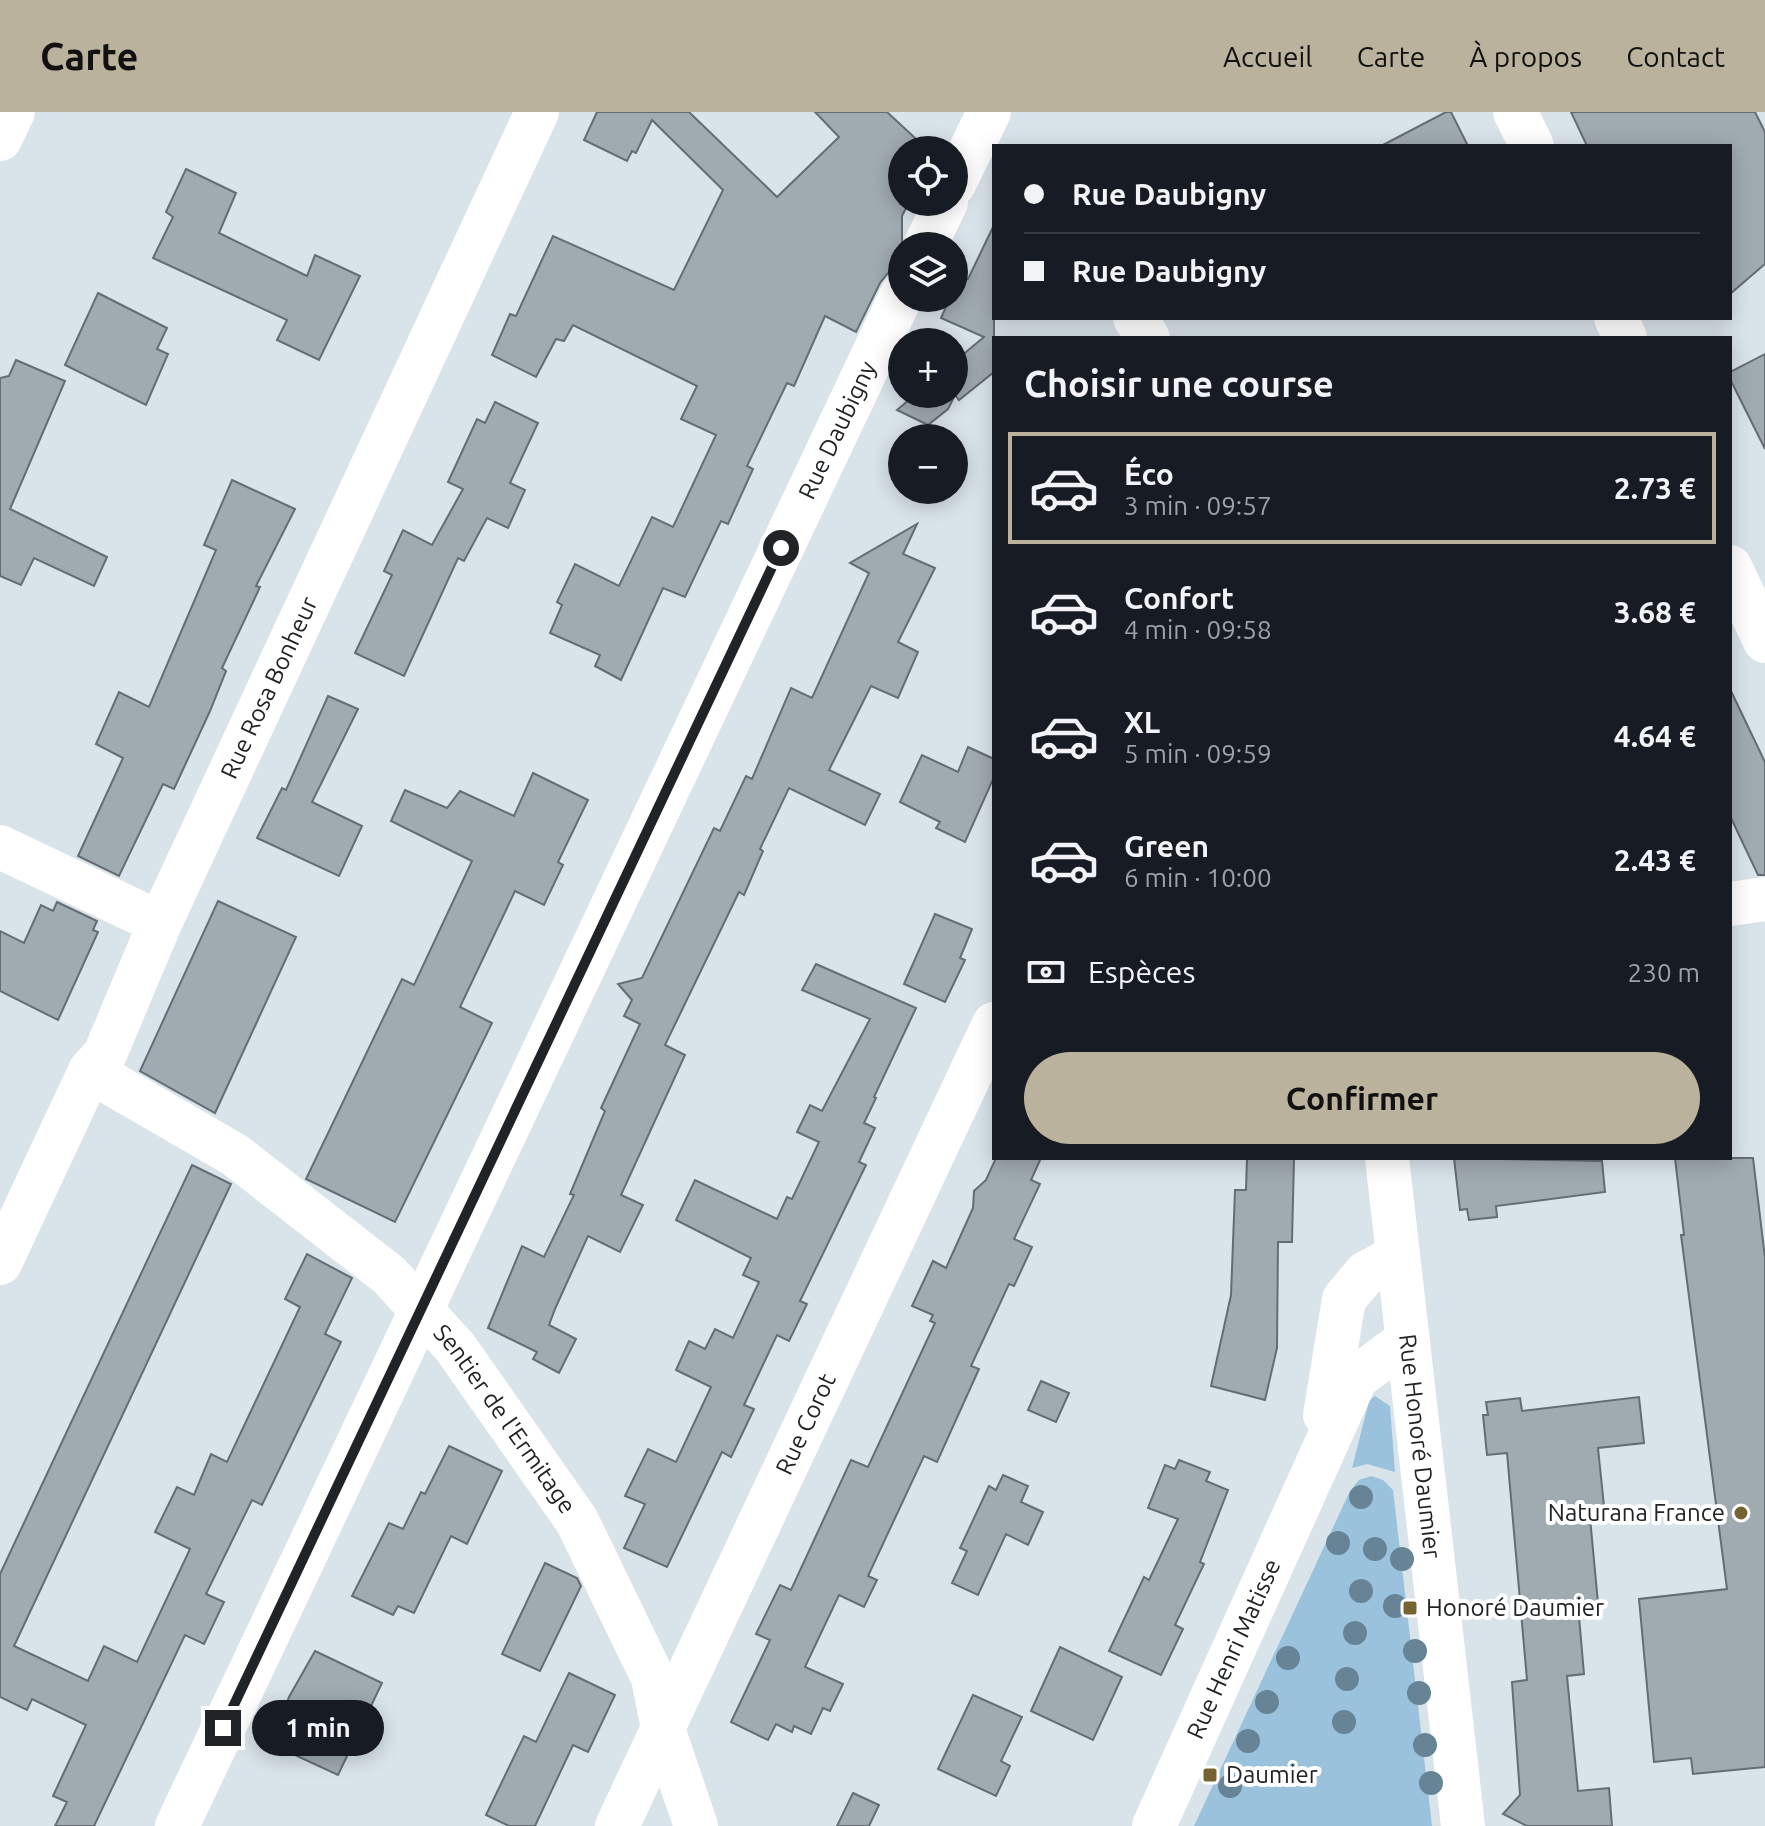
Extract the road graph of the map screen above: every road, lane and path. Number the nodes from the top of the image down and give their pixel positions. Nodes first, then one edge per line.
1 (13, 112) edge
2 (537, 112) edge
3 (1515, 112) edge
4 (1546, 112) edge
5 (985, 124) edge
6 (0, 139) edge
7 (1531, 144) edge
8 (1561, 144) edge
9 (968, 157) edge
10 (893, 312) edge
11 (1732, 571) edge
12 (1765, 641) edge
13 (0, 847) edge
14 (1765, 899) edge
15 (1732, 904) edge
16 (160, 923) junction
17 (992, 1028) edge
18 (90, 1071) junction
19 (1387, 1160) edge
20 (1398, 1256) junction
21 (0, 1263) edge
22 (420, 1310) junction
23 (1406, 1341) junction
24 (1316, 1473) junction
25 (663, 1729) junction
26 (177, 1826) edge
27 (617, 1826) edge
28 (696, 1826) edge
29 (1154, 1826) edge
30 (1463, 1826) edge

1 - 6 street
2 - 16 street, Rue Rosa Bonheur
3 - 7 street
4 - 8 street
5 - 9 street
10 - 22 street, Rue Daubigny
11 - 12 street
13 - 16 street
14 - 15 street
16 - 18 street, Rue Rosa Bonheur
17 - 25 street, Rue Corot
18 - 21 street, Rue Rosa Bonheur
18 - 22 street, Sentier de l'Ermitage
19 - 20 street, Rue Honoré Daumier
20 - 23 street, Rue Honoré Daumier
20 - 24 street, Rue Henri Matisse
22 - 25 street, Sentier de l'Ermitage
22 - 26 street, Rue Daubigny
23 - 24 street, Rue Henri Matisse
23 - 30 street, Rue Honoré Daumier
24 - 29 street, Rue Henri Matisse
25 - 27 street, Rue Corot
25 - 28 street, Sentier de l'Ermitage

